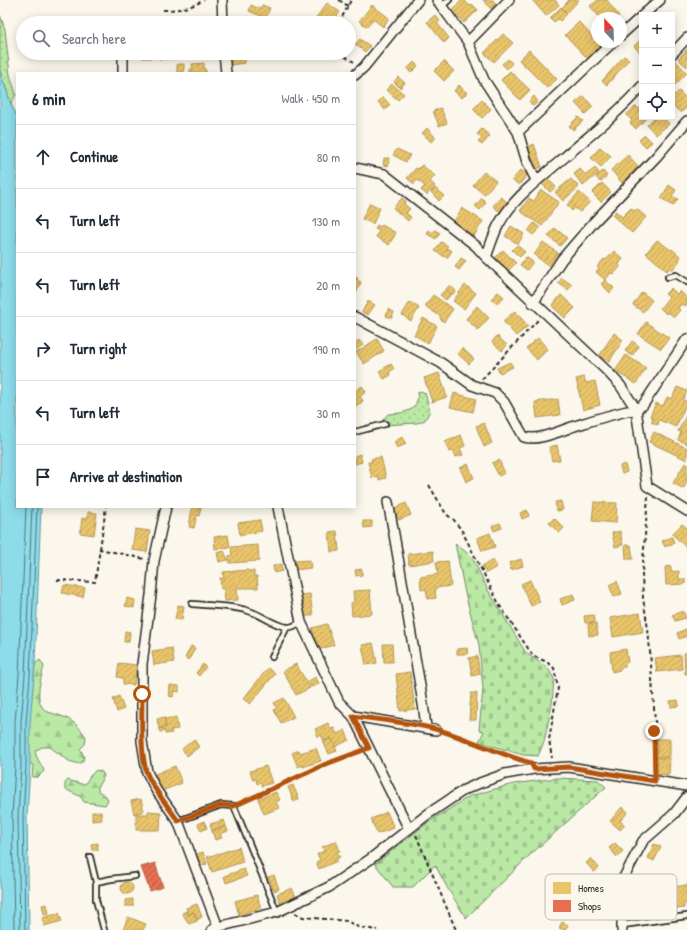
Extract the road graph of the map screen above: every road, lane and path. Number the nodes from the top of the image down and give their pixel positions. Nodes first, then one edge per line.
1 (204, 0) edge
2 (222, 0) edge
3 (339, 0) edge
4 (351, 0) edge
5 (418, 0) edge
6 (509, 0) edge
7 (660, 0) edge
8 (443, 2) edge
9 (348, 6) junction
10 (163, 10) dead end
11 (647, 12) edge
12 (223, 16) edge
13 (343, 16) edge
14 (639, 19) edge
15 (627, 30) edge
16 (687, 38) edge
17 (468, 42) junction
18 (608, 48) edge
19 (675, 51) edge
20 (123, 60) edge
21 (225, 60) edge
22 (352, 60) edge
23 (364, 67) junction
24 (123, 72) edge
25 (226, 72) edge
26 (356, 74) edge
27 (639, 89) edge
28 (687, 121) edge
29 (518, 132) junction
30 (356, 168) edge
31 (536, 180) junction
32 (486, 257) junction
33 (668, 277) dead end
34 (687, 282) edge
35 (534, 303) junction
36 (546, 313) junction
37 (356, 318) edge
38 (687, 340) edge
39 (478, 387) junction
40 (636, 409) junction
41 (385, 424) dead end
42 (356, 432) edge
43 (429, 485) dead end
44 (651, 489) junction
45 (388, 502) dead end
46 (686, 507) edge
47 (106, 508) edge
48 (166, 508) edge
49 (278, 508) edge
50 (100, 549) junction
51 (154, 561) junction
52 (57, 580) dead end
53 (192, 604) dead end
54 (301, 622) junction
55 (287, 627) junction
56 (272, 657) dead end
57 (353, 716) junction
58 (426, 727) junction
59 (436, 730) joint
60 (369, 748) junction
61 (554, 767) junction
62 (534, 769) junction
63 (655, 781) junction
64 (687, 786) edge
65 (687, 797) edge
66 (234, 806) junction
67 (178, 821) junction
68 (411, 828) junction
69 (90, 857) dead end
70 (626, 874) edge
71 (135, 876) dead end
72 (96, 882) junction
73 (288, 906) junction
74 (277, 912) junction
75 (687, 916) edge
76 (677, 918) edge
77 (665, 920) edge
78 (215, 928) edge
79 (622, 928) edge
80 (104, 930) edge
81 (377, 930) edge
82 (456, 930) edge

1 - 10 path
2 - 12 street
3 - 9 path
4 - 9 path
5 - 23 street
6 - 17 street
7 - 11 street
8 - 17 street
9 - 13 path
14 - 15 street
16 - 19 street
17 - 29 street
18 - 29 street
20 - 24 street
21 - 25 street
22 - 23 path
23 - 26 street
27 - 31 street
28 - 35 street
29 - 31 street
30 - 32 street
31 - 32 street
32 - 35 street
33 - 34 lane
35 - 36 street
36 - 39 path
36 - 40 street
37 - 39 street
38 - 40 street
39 - 40 street
40 - 44 street
41 - 42 lane
43 - 61 path
44 - 46 street
44 - 63 path
45 - 58 street
47 - 50 path
48 - 51 street
49 - 54 street
50 - 51 path
50 - 52 path
51 - 67 street
53 - 55 lane
54 - 55 lane
54 - 57 street
55 - 56 lane
57 - 58 street
57 - 60 street
58 - 59 street
59 - 62 path
60 - 66 path
60 - 68 street
61 - 62 street
61 - 63 street
62 - 68 street
63 - 64 street
65 - 70 street
66 - 67 lane
66 - 74 lane
67 - 78 street
68 - 73 street
68 - 82 path
69 - 72 lane
71 - 72 lane
72 - 80 lane
73 - 74 street
73 - 81 path
74 - 78 street
75 - 76 lane
77 - 79 lane

